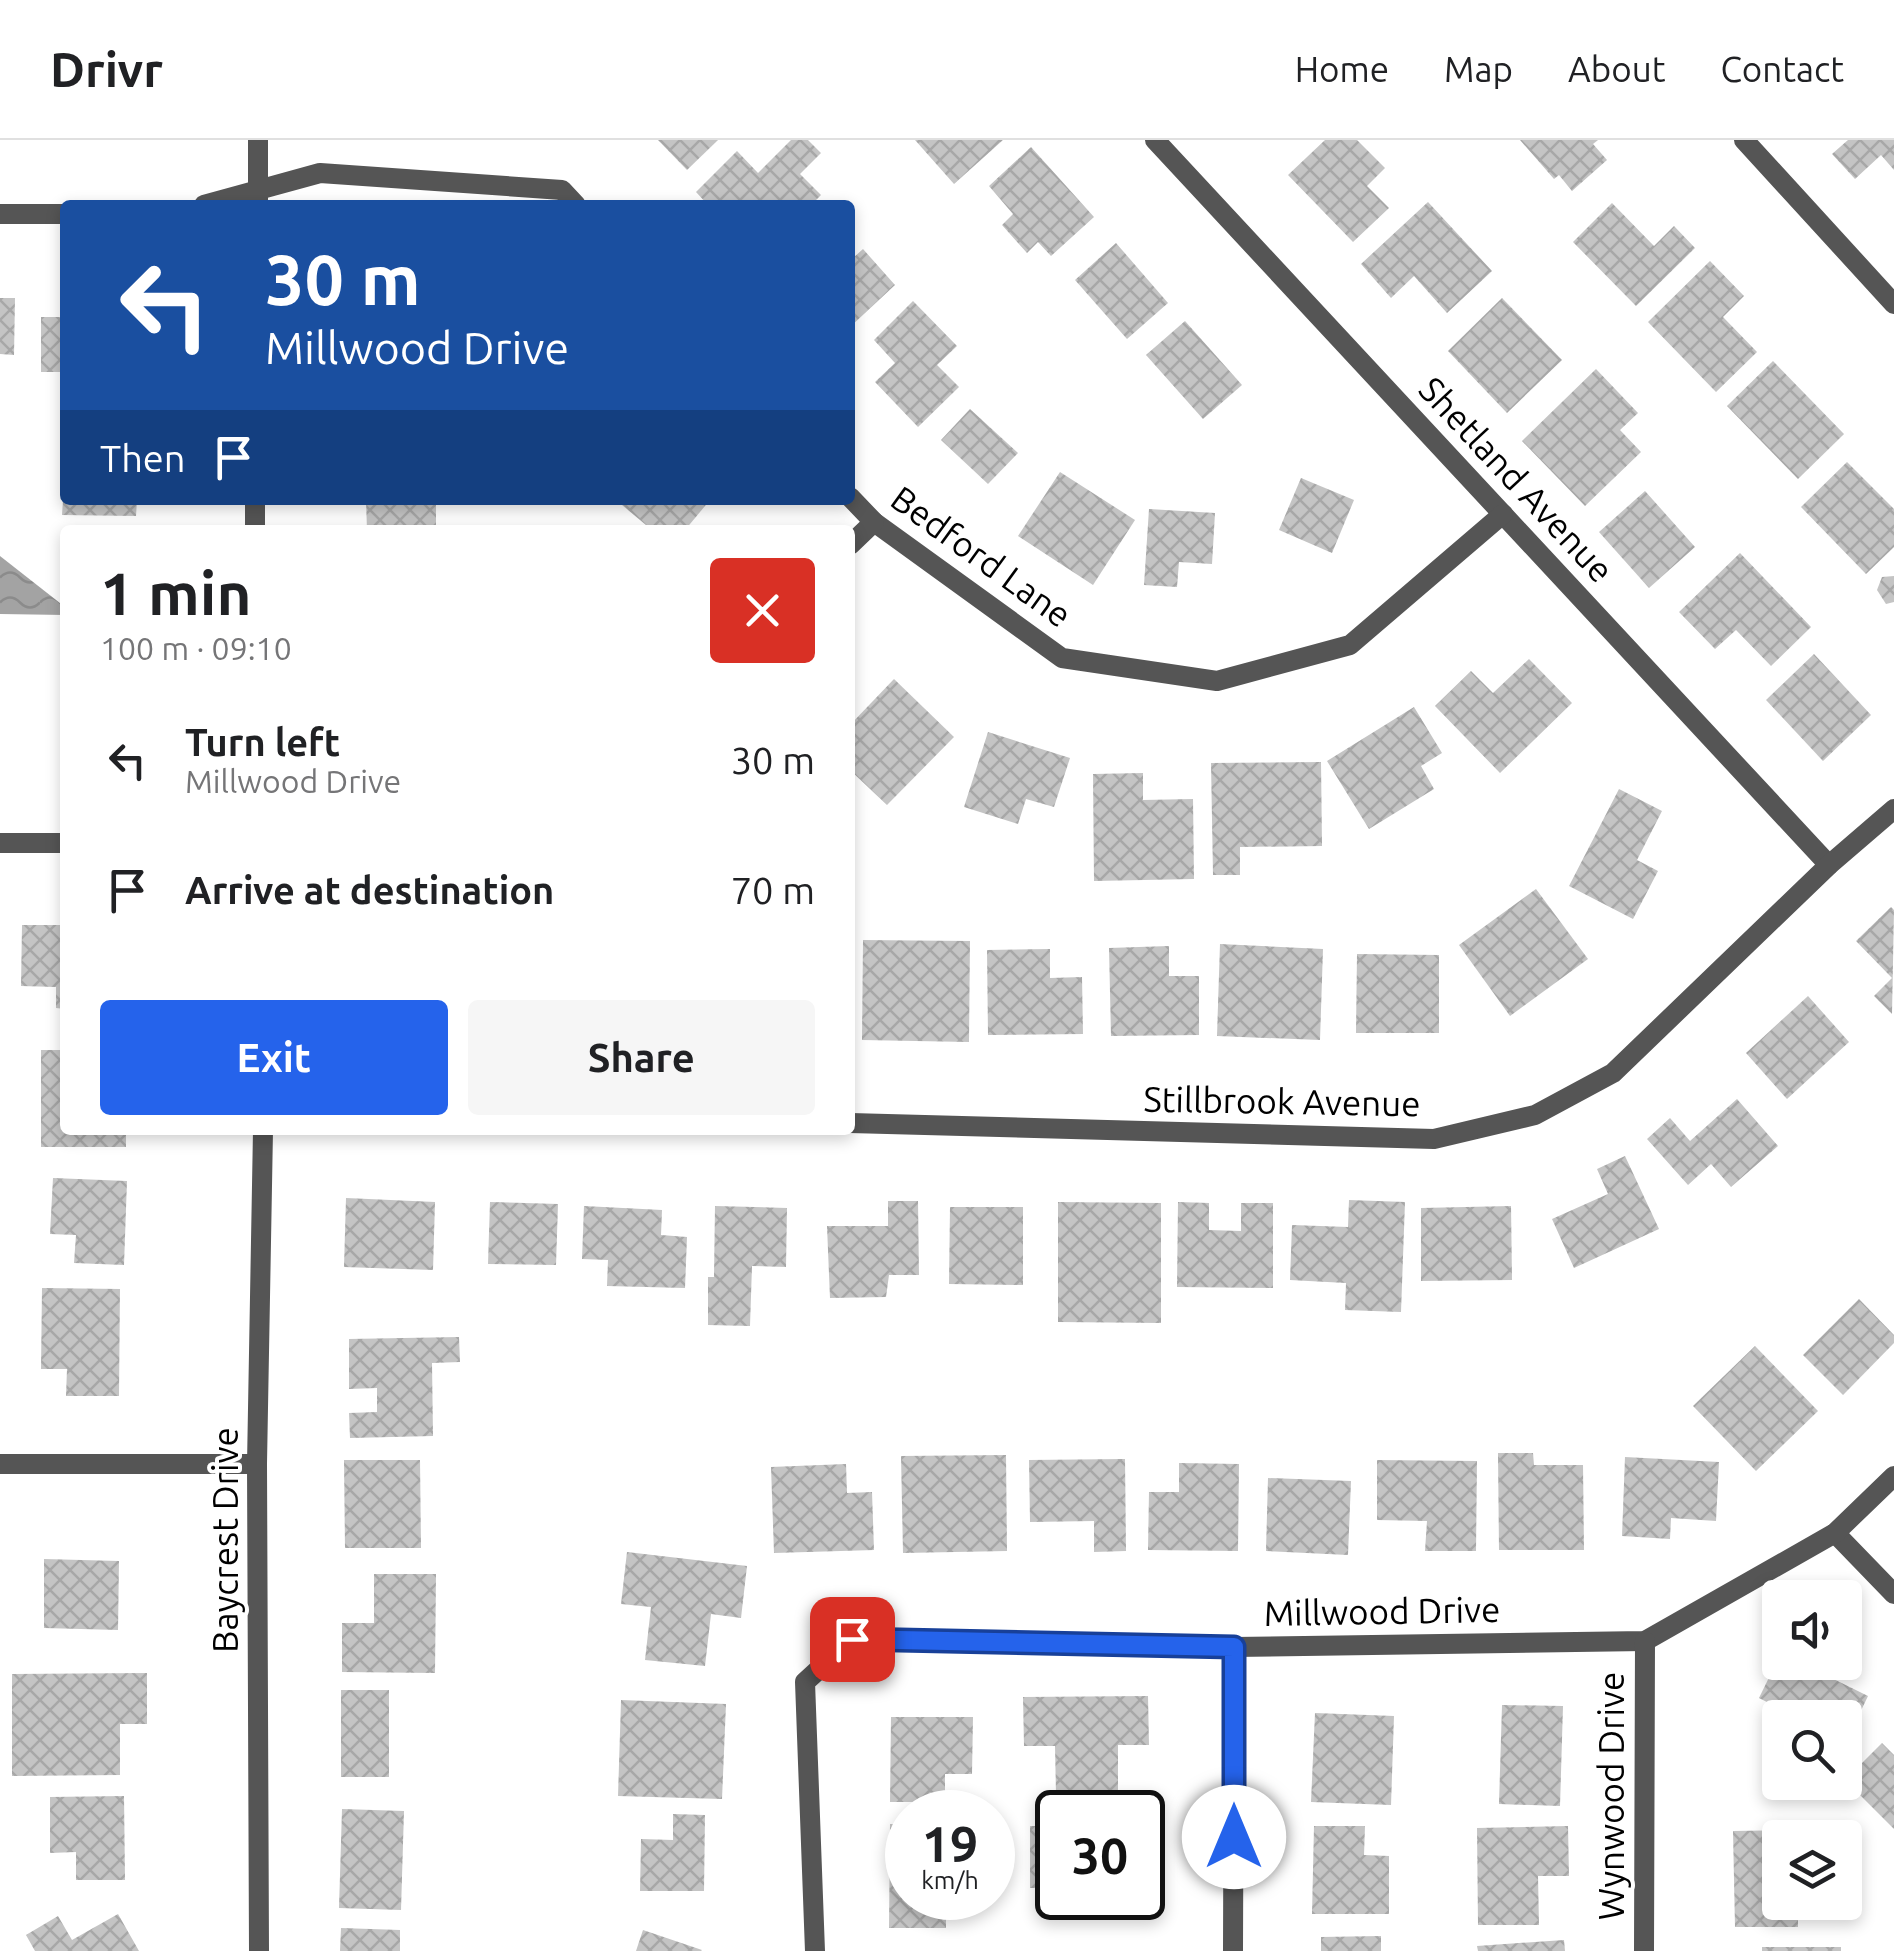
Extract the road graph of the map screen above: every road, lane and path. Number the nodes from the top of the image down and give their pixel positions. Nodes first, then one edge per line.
1 (258, 140) edge
2 (1156, 140) edge
3 (1744, 140) edge
4 (258, 196) edge
5 (571, 200) edge
6 (0, 214) edge
7 (60, 214) edge
8 (1894, 304) edge
9 (855, 502) edge
10 (1503, 514) junction
11 (874, 522) junction
12 (855, 540) edge
13 (1894, 809) edge
14 (0, 843) edge
15 (60, 843) edge
16 (1830, 865) junction
17 (855, 1123) edge
18 (264, 1135) edge
19 (0, 1464) edge
20 (257, 1464) junction
21 (1894, 1476) edge
22 (1836, 1533) junction
23 (1894, 1594) edge
24 (1646, 1641) junction
25 (1234, 1647) junction
26 (260, 1951) edge
27 (815, 1951) edge
28 (1233, 1951) edge
29 (1644, 1951) edge

1 - 4 street
2 - 10 street, Shetland Avenue
3 - 8 street
4 - 5 street
6 - 7 street
9 - 11 street, Bedford Lane
10 - 11 street, Bedford Lane
10 - 16 street, Shetland Avenue
11 - 12 street
13 - 16 street, Stillbrook Avenue
14 - 15 street
16 - 17 street, Stillbrook Avenue
18 - 20 street, Baycrest Drive
19 - 20 street
20 - 26 street, Baycrest Drive
21 - 22 street, Millwood Drive
22 - 23 street
22 - 24 street, Millwood Drive
24 - 25 street, Millwood Drive
24 - 29 street, Wynwood Drive
25 - 27 street, Millwood Drive
25 - 28 street

